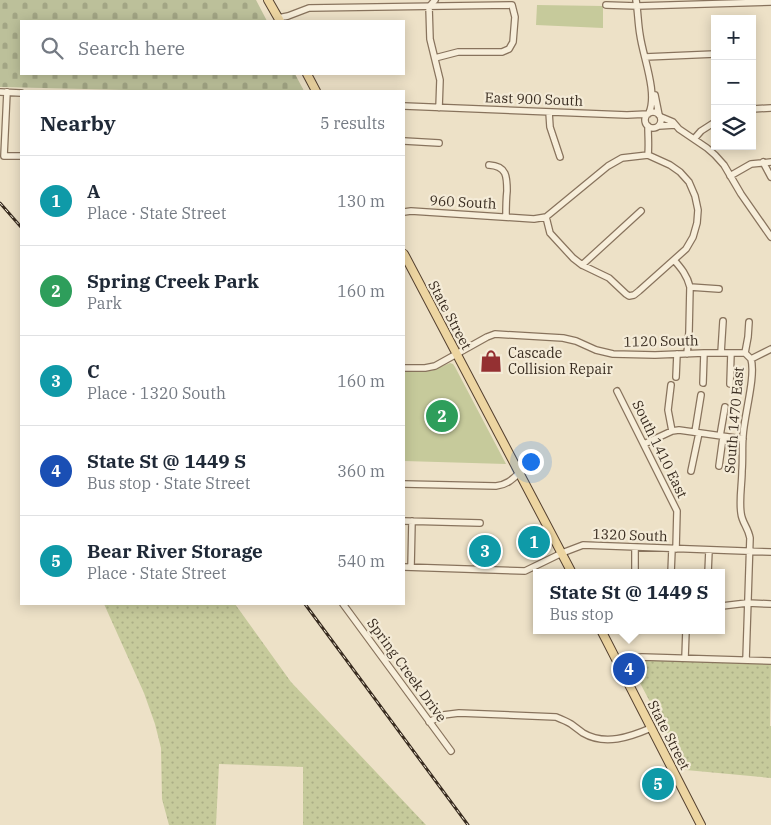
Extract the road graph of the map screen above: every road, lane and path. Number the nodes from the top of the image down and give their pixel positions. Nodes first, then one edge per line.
1 (268, 0) edge
2 (356, 0) edge
3 (435, 0) edge
4 (771, 2) edge
5 (637, 3) edge
6 (606, 5) dead end
7 (429, 6) junction
8 (358, 7) junction
9 (279, 20) edge
10 (711, 54) edge
11 (645, 57) junction
12 (435, 58) junction
13 (308, 75) edge
14 (315, 90) edge
15 (652, 90) junction
16 (3, 92) edge
17 (20, 93) edge
18 (405, 106) edge
19 (439, 108) junction
20 (771, 108) edge
21 (756, 109) edge
22 (549, 112) junction
23 (649, 113) junction
24 (627, 115) junction
25 (660, 116) junction
26 (646, 124) junction
27 (675, 125) junction
28 (711, 125) edge
29 (657, 127) junction
30 (650, 140) junction
31 (694, 140) junction
32 (405, 141) edge
33 (439, 142) dead end
34 (648, 155) junction
35 (20, 156) edge
36 (560, 157) dead end
37 (763, 162) junction
38 (771, 162) edge
39 (489, 165) dead end
40 (730, 176) junction
41 (771, 177) edge
42 (641, 211) dead end
43 (405, 212) edge
44 (506, 217) junction
45 (546, 217) junction
46 (771, 236) edge
47 (405, 256) edge
48 (674, 260) junction
49 (582, 265) junction
50 (690, 287) junction
51 (719, 290) dead end
52 (722, 321) dead end
53 (749, 322) dead end
54 (771, 349) edge
55 (721, 352) junction
56 (704, 353) junction
57 (731, 353) junction
58 (745, 353) junction
59 (456, 354) junction
60 (677, 354) junction
61 (687, 354) junction
62 (751, 359) junction
63 (405, 368) edge
64 (676, 377) dead end
65 (703, 383) dead end
66 (730, 384) dead end
67 (671, 385) dead end
68 (617, 391) dead end
69 (701, 395) dead end
70 (725, 407) dead end
71 (672, 431) junction
72 (697, 432) junction
73 (722, 437) junction
74 (743, 439) junction
75 (644, 444) junction
76 (719, 466) dead end
77 (692, 471) dead end
78 (519, 473) junction
79 (405, 484) edge
80 (405, 521) edge
81 (412, 521) junction
82 (480, 523) dead end
83 (636, 548) junction
84 (674, 549) junction
85 (709, 550) junction
86 (749, 552) junction
87 (771, 552) edge
88 (562, 553) junction
89 (405, 567) edge
90 (411, 567) junction
91 (570, 569) edge
92 (634, 569) edge
93 (672, 569) edge
94 (708, 569) edge
95 (747, 603) junction
96 (771, 604) edge
97 (344, 605) edge
98 (725, 606) edge
99 (603, 634) edge
100 (686, 634) edge
101 (685, 658) junction
102 (746, 660) junction
103 (771, 661) edge
104 (618, 662) junction
105 (430, 722) junction
106 (651, 728) junction
107 (451, 751) dead end
108 (701, 825) edge

1 - 9 main road
2 - 8 street
3 - 7 street
4 - 5 street
5 - 6 street
5 - 11 street
7 - 8 street
7 - 12 street
7 - 12 street
8 - 9 street
10 - 11 street
11 - 15 street
12 - 19 street
13 - 14 main road
15 - 23 street
15 - 25 street
16 - 17 street
16 - 35 street
18 - 19 street, East 900 South
19 - 22 street, East 900 South
20 - 21 street
22 - 24 street, East 900 South
22 - 36 street
23 - 24 street, East 900 South
23 - 25 street
23 - 26 street
24 - 26 street, East 900 South
25 - 27 street
25 - 29 street
26 - 29 street
26 - 30 street
27 - 29 street
27 - 31 street
28 - 31 street
29 - 30 street
30 - 34 street
31 - 40 street
32 - 33 street
34 - 45 street
34 - 48 street
37 - 38 street
37 - 40 street
37 - 41 street
39 - 44 street
40 - 46 street
42 - 49 street
43 - 44 street, 960 South
44 - 45 street, 960 South
45 - 49 street
47 - 59 main road, State Street
48 - 49 street
48 - 50 street
50 - 51 street
50 - 61 street
52 - 55 street
53 - 58 street
54 - 62 street
55 - 56 street, 1120 South
55 - 57 street, 1120 South
56 - 61 street, 1120 South
56 - 65 street
57 - 58 street, 1120 South
57 - 66 street
58 - 62 street
59 - 60 street, 1120 South
59 - 63 street, 1120 South
59 - 78 main road, State Street
60 - 61 street, 1120 South
60 - 64 street
62 - 74 street, South 1470 East
67 - 71 street
68 - 75 street, South 1410 East
69 - 72 street
70 - 73 street
71 - 72 street
71 - 75 street
72 - 73 street
72 - 77 street
73 - 74 street
73 - 76 street
74 - 86 street, South 1470 East
75 - 84 street, South 1410 East
78 - 79 street
78 - 88 main road, State Street
80 - 81 street
81 - 82 street
81 - 90 street
83 - 84 street, 1320 South
83 - 88 street, 1320 South
83 - 92 street
84 - 85 street, 1320 South
84 - 93 street, South 1410 East
85 - 86 street, 1320 South
85 - 94 street
86 - 87 street, 1320 South
86 - 95 street, South 1470 East
88 - 90 street, 1320 South
88 - 91 main road, State Street
89 - 90 street, 1320 South
95 - 96 street
95 - 98 street
95 - 102 street, South 1470 East
97 - 105 street, Spring Creek Drive
99 - 104 main road, State Street
100 - 101 street
101 - 102 street
101 - 104 street
102 - 103 street
104 - 106 main road, State Street
105 - 106 street
105 - 107 street, Spring Creek Drive
106 - 108 main road, State Street

